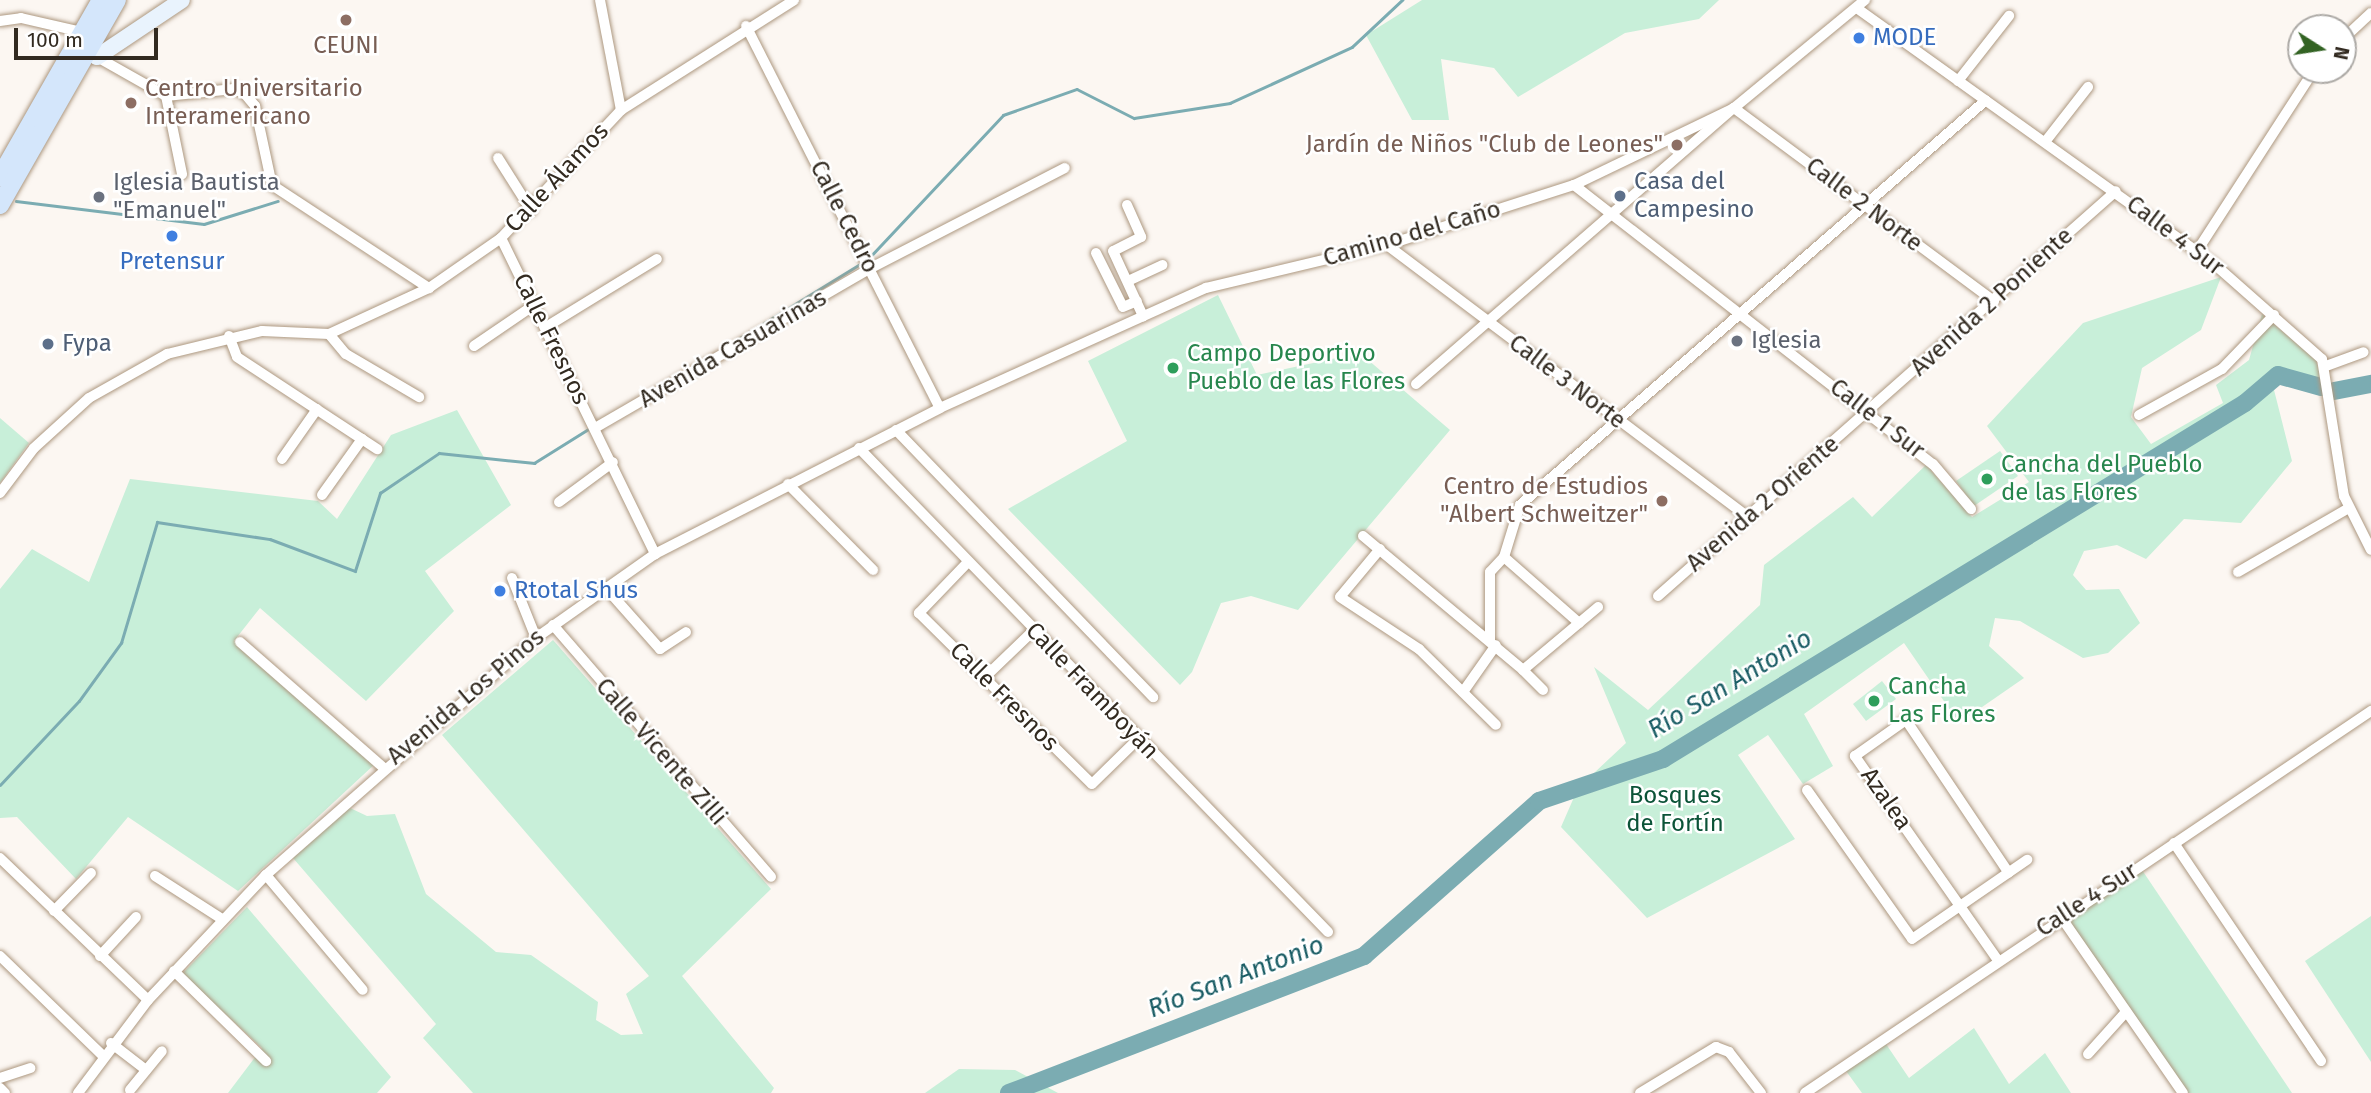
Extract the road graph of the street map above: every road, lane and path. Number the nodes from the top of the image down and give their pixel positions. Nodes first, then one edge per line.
1 (101, 0) edge
2 (117, 0) edge
3 (182, 0) edge
4 (600, 0) edge
5 (794, 0) edge
6 (1861, 4) edge
7 (2371, 13) edge
8 (2009, 16) dead end
9 (0, 21) edge
10 (746, 26) junction
11 (2357, 26) edge
12 (91, 43) junction
13 (1958, 81) junction
14 (2305, 84) edge
15 (2088, 87) dead end
16 (166, 96) junction
17 (1986, 100) junction
18 (1734, 108) junction
19 (621, 110) junction
20 (2045, 142) junction
21 (498, 158) dead end
22 (1065, 168) dead end
23 (182, 174) dead end
24 (0, 177) edge
25 (1574, 185) junction
26 (2116, 191) junction
27 (0, 205) edge
28 (1127, 205) dead end
29 (1867, 207) junction
30 (531, 210) junction
31 (1614, 216) junction
32 (501, 238) junction
33 (1387, 244) junction
34 (2197, 251) junction
35 (1096, 253) dead end
36 (657, 259) dead end
37 (1163, 265) dead end
38 (871, 268) junction
39 (1128, 281) junction
40 (429, 288) junction
41 (1137, 301) junction
42 (1994, 301) junction
43 (534, 305) junction
44 (1744, 313) junction
45 (2274, 315) junction
46 (1143, 316) junction
47 (1489, 322) junction
48 (546, 327) junction
49 (328, 334) junction
50 (229, 336) junction
51 (474, 346) dead end
52 (2364, 352) dead end
53 (2326, 366) junction
54 (1416, 384) dead end
55 (419, 397) dead end
56 (940, 408) junction
57 (317, 409) junction
58 (1868, 412) junction
59 (2139, 415) dead end
60 (1616, 420) junction
61 (595, 428) junction
62 (896, 430) junction
63 (362, 439) junction
64 (377, 449) dead end
65 (859, 449) junction
66 (282, 459) dead end
67 (613, 462) junction
68 (788, 484) junction
69 (0, 493) edge
70 (322, 495) dead end
71 (559, 502) dead end
72 (2349, 508) junction
73 (1971, 509) dead end
74 (1748, 517) junction
75 (1363, 536) dead end
76 (1380, 550) junction
77 (2371, 550) edge
78 (655, 554) junction
79 (1504, 557) junction
80 (968, 562) junction
81 (873, 570) dead end
82 (2238, 572) dead end
83 (512, 578) dead end
84 (605, 587) junction
85 (1658, 596) dead end
86 (1598, 607) dead end
87 (1579, 623) junction
88 (553, 625) junction
89 (1033, 631) junction
90 (686, 632) dead end
91 (536, 638) junction
92 (240, 642) dead end
93 (1493, 643) junction
94 (1523, 670) junction
95 (984, 678) junction
96 (1543, 690) dead end
97 (1463, 692) junction
98 (1153, 697) dead end
99 (2371, 711) edge
100 (1496, 725) dead end
101 (1139, 738) junction
102 (383, 767) junction
103 (1807, 790) dead end
104 (2174, 843) junction
105 (0, 858) edge
106 (2027, 860) dead end
107 (91, 873) dead end
108 (2009, 873) junction
109 (265, 875) junction
110 (155, 876) dead end
111 (771, 877) dead end
112 (1962, 908) junction
113 (54, 911) junction
114 (136, 917) dead end
115 (2061, 917) junction
116 (222, 919) junction
117 (1328, 932) dead end
118 (0, 956) edge
119 (100, 956) junction
120 (1997, 959) junction
121 (174, 971) junction
122 (363, 990) dead end
123 (148, 1000) junction
124 (2126, 1012) junction
125 (111, 1043) junction
126 (162, 1051) dead end
127 (2088, 1054) dead end
128 (102, 1055) junction
129 (266, 1061) dead end
130 (2321, 1061) dead end
131 (30, 1068) dead end
132 (146, 1070) junction
133 (0, 1078) edge
134 (0, 1088) edge
135 (130, 1090) dead end
136 (5, 1093) edge
137 (78, 1093) edge
138 (1640, 1093) edge
139 (1761, 1093) edge
140 (1805, 1093) edge
141 (2182, 1093) edge

1 - 12 main road
2 - 12 main road
3 - 12 street
4 - 19 street
5 - 10 street, Calle Álamos
6 - 13 street, Calle 4 Sur
6 - 18 street, Camino del Caño
7 - 11 street
8 - 13 street
9 - 12 street
10 - 19 street, Calle Álamos
10 - 38 street, Calle Cedro
12 - 16 street
12 - 24 main road
12 - 27 main road
13 - 17 street, Calle 4 Sur
14 - 34 street
15 - 20 street
16 - 23 street
16 - 40 street
17 - 20 street, Calle 4 Sur
17 - 29 street
18 - 25 street, Camino del Caño
18 - 29 street, Calle 2 Norte
18 - 31 street
19 - 30 street, Calle Álamos
20 - 26 street, Calle 4 Sur
21 - 30 street
22 - 38 street, Avenida Casuarinas
25 - 31 street, Calle 1 Sur
25 - 33 street, Camino del Caño
26 - 34 street, Calle 4 Sur
26 - 42 street, Avenida 2 Poniente
28 - 39 street
29 - 42 street, Calle 2 Norte
29 - 44 street
30 - 32 street, Calle Álamos
31 - 44 street, Calle 1 Sur
31 - 47 street
32 - 40 street, Calle Álamos
32 - 43 street, Calle Fresnos
33 - 46 street, Camino del Caño
33 - 47 street, Calle 3 Norte
34 - 45 street, Calle 4 Sur
35 - 41 street
36 - 48 street
37 - 39 street
38 - 56 street, Calle Cedro
38 - 61 street, Avenida Casuarinas
39 - 41 street
40 - 49 street, Calle Álamos
41 - 46 street
42 - 58 street, Avenida 2 Poniente
43 - 48 street, Calle Fresnos
43 - 51 street
44 - 58 street, Calle 1 Sur
44 - 60 street
45 - 53 street, Calle 4 Sur
45 - 59 street
46 - 56 street, Camino del Caño
47 - 54 street
47 - 60 street, Calle 3 Norte
48 - 61 street, Calle Fresnos
49 - 50 street, Calle Álamos
49 - 55 street
50 - 57 street
50 - 69 street, Calle Álamos
52 - 53 street
53 - 72 street
56 - 62 street, Avenida Los Pinos
57 - 63 street
57 - 66 street
58 - 73 street, Calle 1 Sur
58 - 74 street, Avenida 2 Oriente
60 - 74 street, Calle 3 Norte
60 - 79 street
61 - 67 street, Calle Fresnos
62 - 65 street, Avenida Los Pinos
62 - 98 street
63 - 64 street
63 - 70 street
65 - 68 street, Avenida Los Pinos
65 - 80 street, Calle Framboyán
67 - 71 street
67 - 78 street, Calle Fresnos
68 - 78 street, Avenida Los Pinos
68 - 81 street
72 - 77 street
72 - 82 street
74 - 85 street, Avenida 2 Oriente
75 - 76 street
76 - 93 street
76 - 97 street
78 - 84 street, Avenida Los Pinos
79 - 87 street
79 - 93 street
80 - 89 street, Calle Framboyán
80 - 95 street, Calle Fresnos
83 - 91 street
84 - 88 street, Avenida Los Pinos
84 - 90 street
86 - 87 street
87 - 94 street
88 - 91 street, Avenida Los Pinos
88 - 111 street, Calle Vicente Zilli
89 - 95 street
89 - 101 street, Calle Framboyán
91 - 102 street, Avenida Los Pinos
92 - 102 street
93 - 94 street
93 - 97 street
94 - 96 street
95 - 101 street, Calle Fresnos
97 - 100 street
99 - 104 street, Calle 4 Sur
101 - 117 street, Calle Framboyán
102 - 109 street, Avenida Los Pinos
103 - 112 street
104 - 115 street, Calle 4 Sur
104 - 130 street
105 - 113 street
106 - 108 street
107 - 113 street
108 - 112 street
108 - 112 street, Azalea
109 - 116 street, Avenida Los Pinos
109 - 122 street
110 - 116 street
112 - 120 street, Azalea
113 - 119 street
114 - 119 street
115 - 120 street, Calle 4 Sur
115 - 124 street
116 - 121 street, Avenida Los Pinos
118 - 128 street
119 - 123 street
120 - 140 street, Calle 4 Sur
121 - 123 street, Avenida Los Pinos
121 - 129 street
123 - 125 street, Avenida Los Pinos
124 - 127 street
124 - 141 street
125 - 128 street, Avenida Los Pinos
125 - 132 street
126 - 132 street
128 - 137 street, Avenida Los Pinos
131 - 133 street
132 - 135 street
134 - 136 street
138 - 139 street

